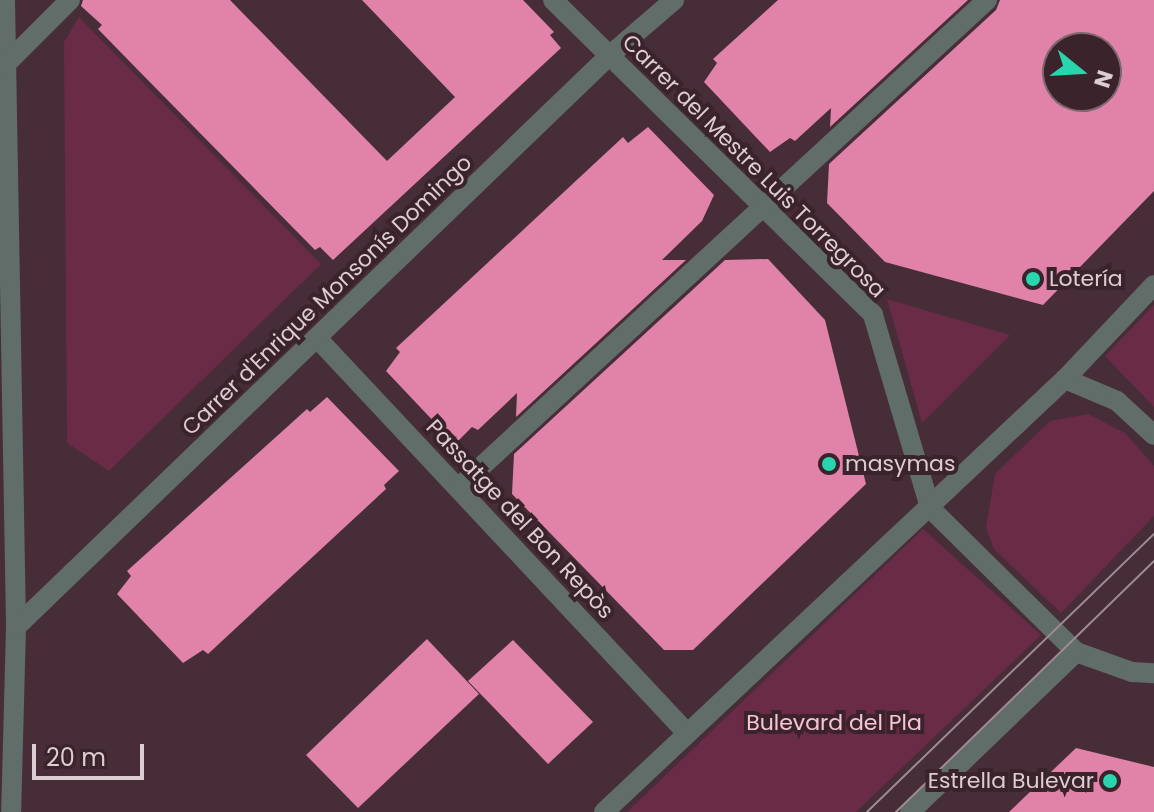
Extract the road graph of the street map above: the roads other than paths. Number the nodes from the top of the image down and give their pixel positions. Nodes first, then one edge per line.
1 (5, 0) edge
2 (70, 0) edge
3 (553, 0) edge
4 (674, 0) edge
5 (987, 0) edge
6 (609, 56) junction
7 (2, 69) edge
8 (762, 207) junction
9 (1154, 285) edge
10 (317, 338) junction
11 (1065, 379) junction
12 (1154, 435) edge
13 (458, 488) junction
14 (6, 497) edge
15 (930, 508) junction
16 (16, 627) junction
17 (1076, 652) junction
18 (1154, 673) edge
19 (687, 733) junction
20 (11, 812) edge
21 (604, 812) edge
22 (910, 812) edge

1 - 7 street
2 - 7 street
3 - 6 street, Carrer del Mestre Luis Torregrosa
4 - 6 street, Carrer d'Enrique Monsonís Domingo
5 - 8 street
6 - 8 street, Carrer del Mestre Luis Torregrosa
6 - 10 street, Carrer d'Enrique Monsonís Domingo
7 - 14 street
8 - 13 street
8 - 15 street, Carrer del Mestre Luis Torregrosa
9 - 11 street
10 - 13 street, Passatge del Bon Repòs
10 - 16 street, Carrer d'Enrique Monsonís Domingo
11 - 12 street
11 - 15 street
13 - 19 street, Passatge del Bon Repòs
14 - 16 street
15 - 17 street, Carrer del Mestre Luis Torregrosa
15 - 19 street
16 - 20 street
17 - 18 street
17 - 22 street
19 - 21 street

